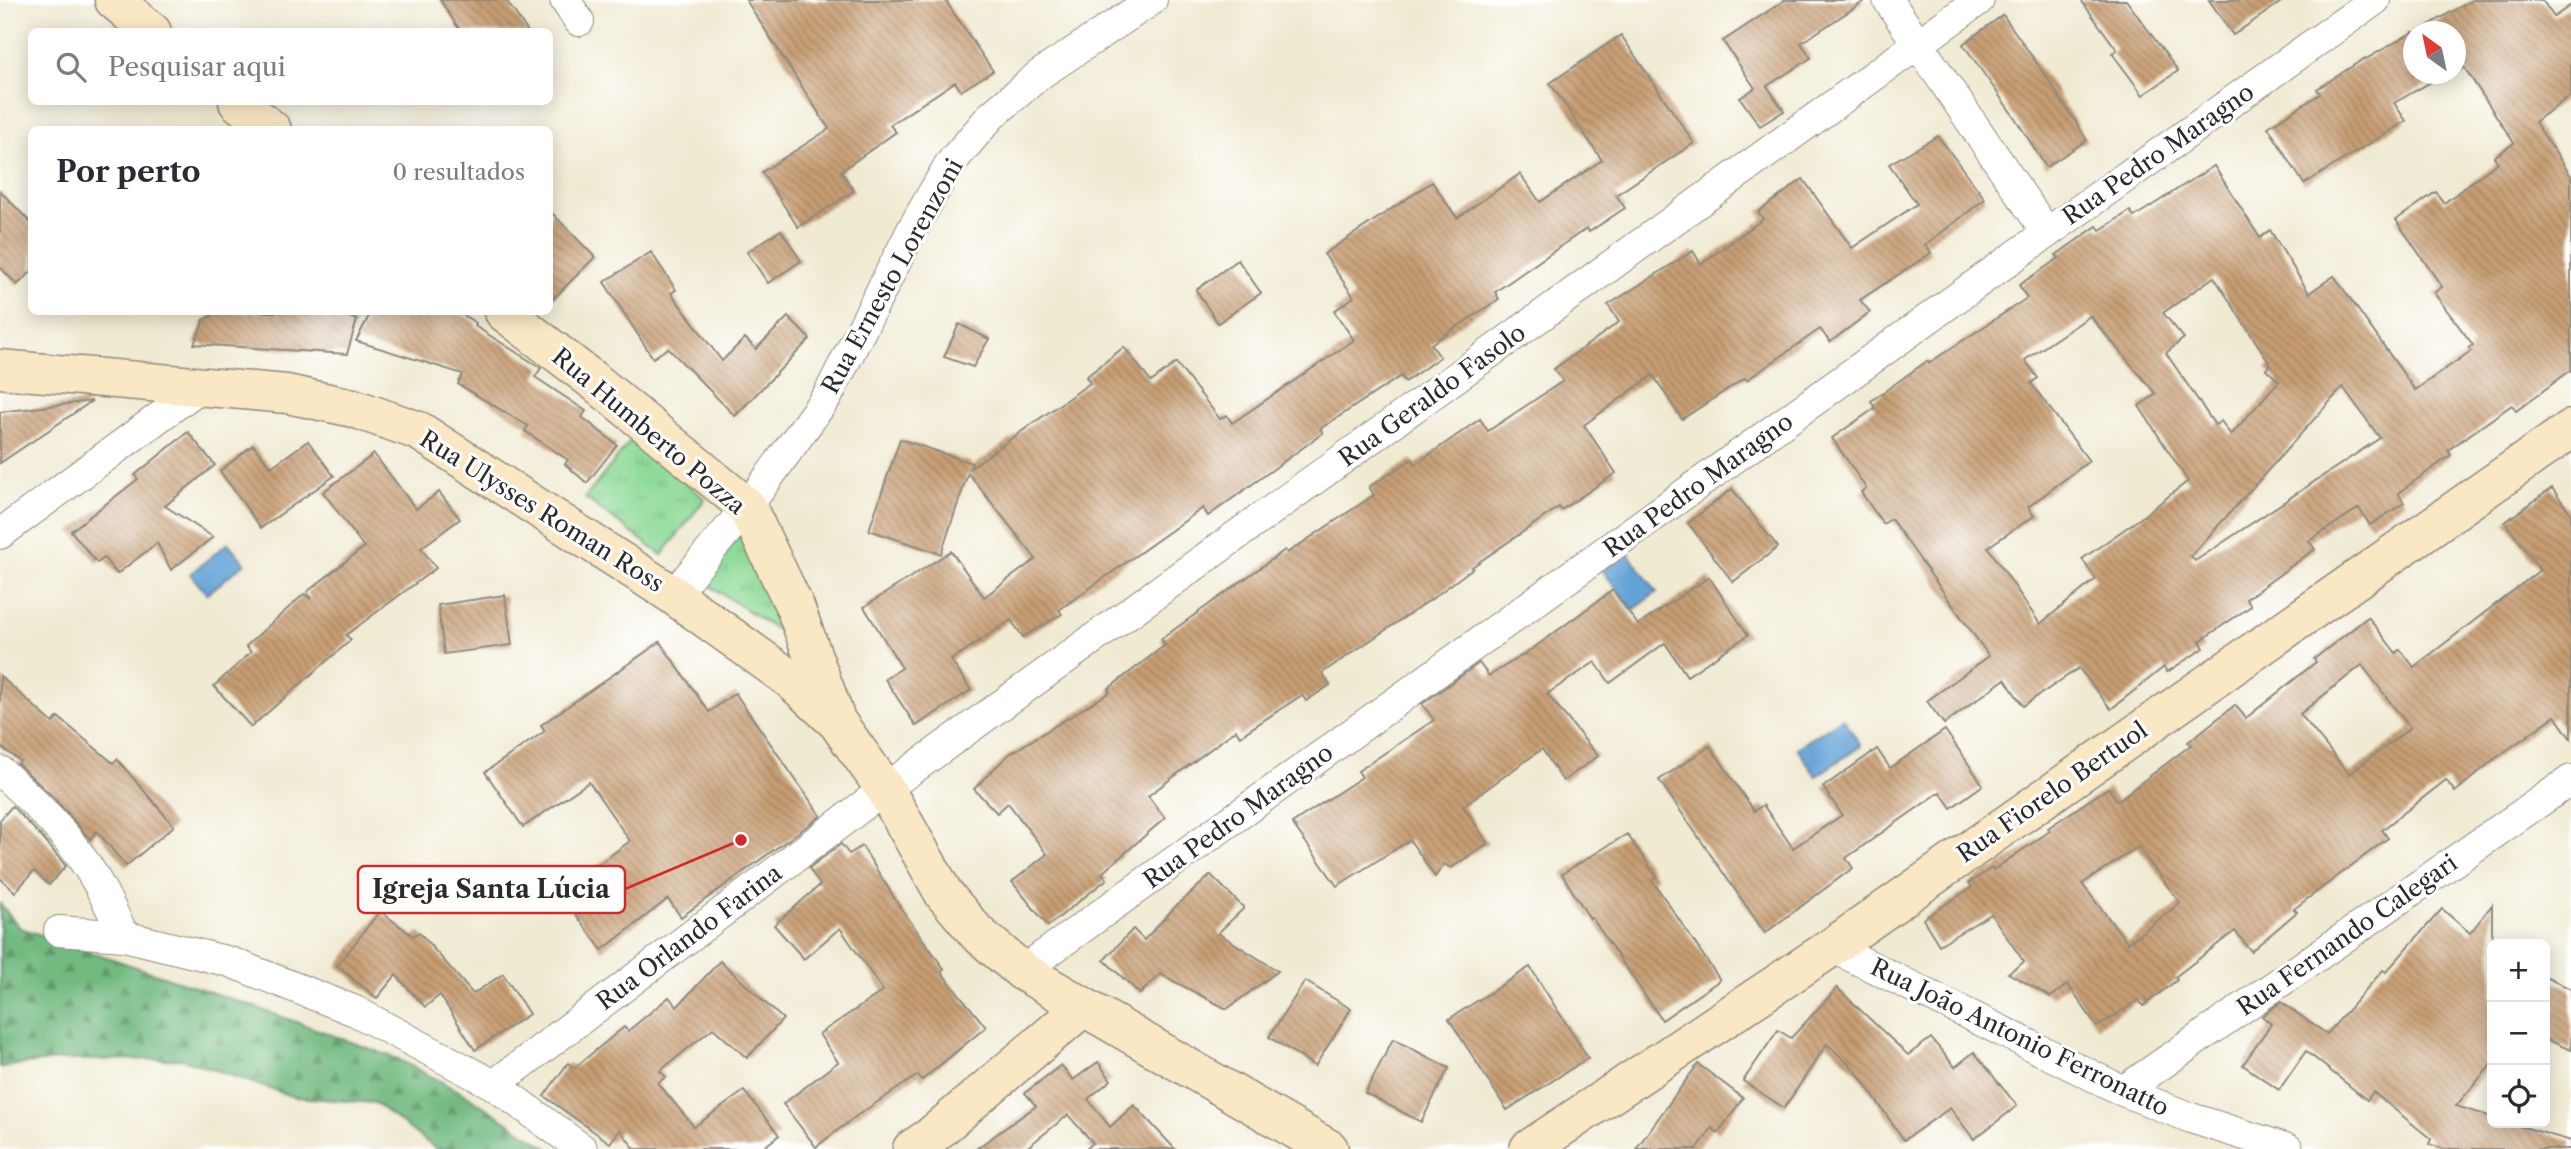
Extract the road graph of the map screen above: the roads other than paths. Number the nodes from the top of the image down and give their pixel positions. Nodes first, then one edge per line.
1 (114, 0) edge
2 (1152, 0) edge
3 (1888, 0) edge
4 (1979, 0) edge
5 (2375, 0) edge
6 (147, 28) edge
7 (1917, 45) junction
8 (241, 105) edge
9 (267, 126) edge
10 (2047, 233) junction
11 (508, 315) edge
12 (0, 369) edge
13 (204, 385) junction
14 (2571, 429) edge
15 (747, 507) junction
16 (0, 534) edge
17 (673, 595) junction
18 (837, 722) junction
19 (0, 771) edge
20 (2571, 780) edge
21 (885, 789) junction
22 (59, 930) dead end
23 (124, 936) junction
24 (1832, 947) junction
25 (1021, 971) junction
26 (1082, 1008) junction
27 (494, 1084) junction
28 (2123, 1091) junction
29 (582, 1149) edge
30 (912, 1149) edge
31 (1329, 1149) edge
32 (1529, 1149) edge
33 (2288, 1149) edge

1 - 6 street
2 - 15 street, Rua Ernesto Lorenzoni
3 - 7 street
4 - 7 street, Rua Geraldo Fasolo
5 - 10 street, Rua Pedro Maragno
7 - 10 street
7 - 21 street, Rua Geraldo Fasolo
8 - 9 street
10 - 25 street, Rua Pedro Maragno
11 - 15 street, Rua Humberto Pozza
12 - 13 street, Rua Ulysses Roman Ross
13 - 16 street
13 - 17 street, Rua Ulysses Roman Ross
14 - 24 street, Rua Fiorelo Bertuol
15 - 17 street, Rua Ernesto Lorenzoni
15 - 18 street, Rua Humberto Pozza
17 - 18 street, Rua Ulysses Roman Ross
18 - 21 street
19 - 23 street
20 - 28 street, Rua Fernando Calegari
21 - 25 street
21 - 27 street, Rua Orlando Farina
22 - 23 street
23 - 27 street
24 - 28 street, Rua João Antonio Ferronatto
24 - 32 street, Rua Fiorelo Bertuol
25 - 26 street
26 - 30 street
26 - 31 street
27 - 29 street
28 - 33 street, Rua João Antonio Ferronatto

